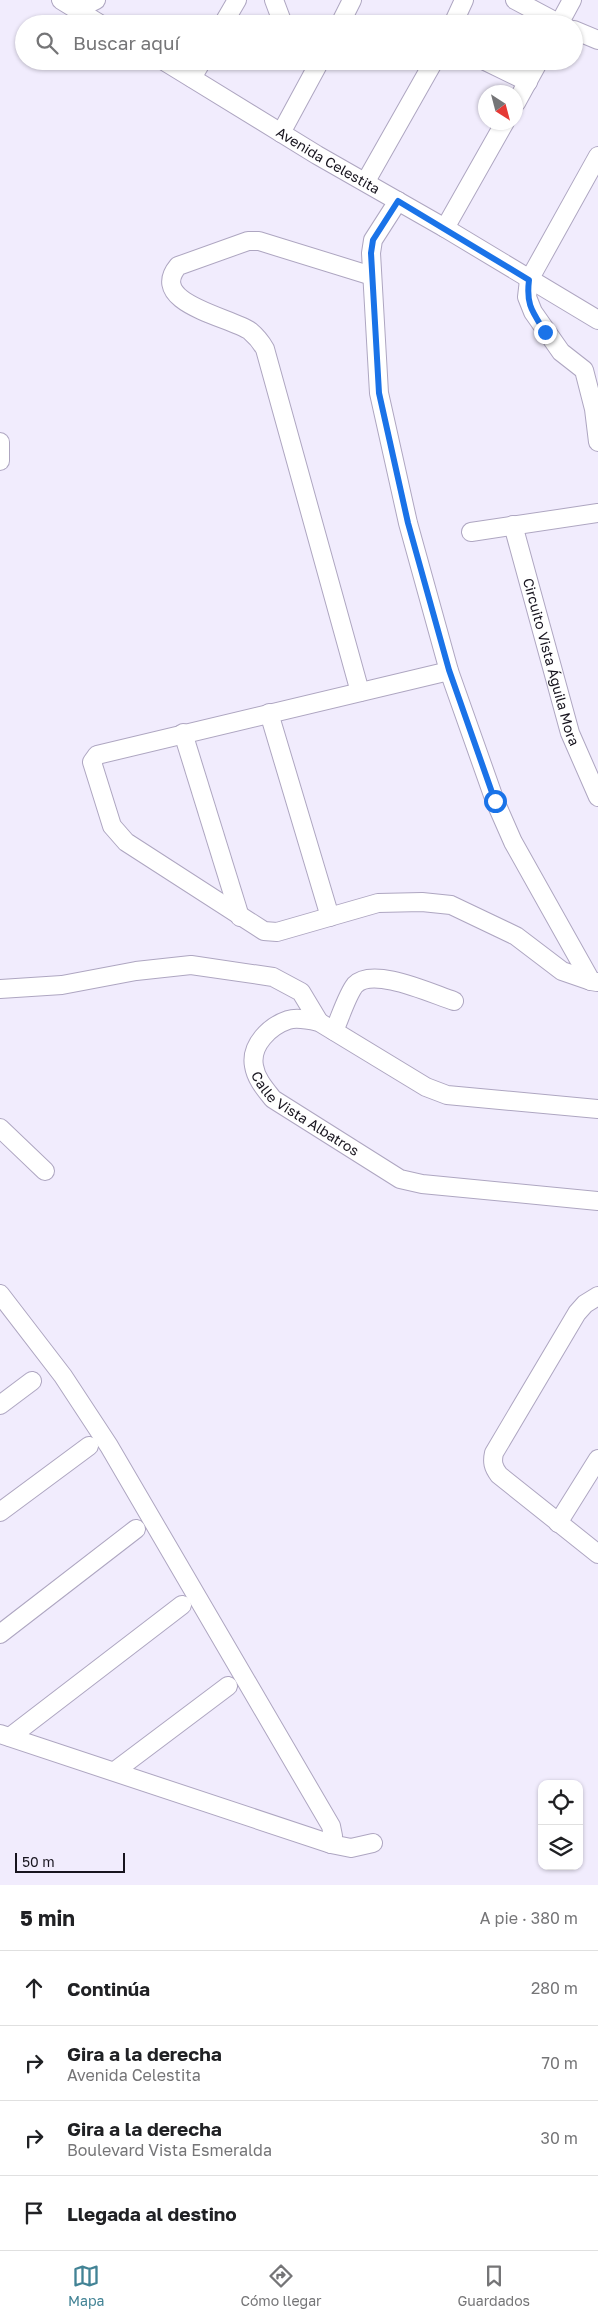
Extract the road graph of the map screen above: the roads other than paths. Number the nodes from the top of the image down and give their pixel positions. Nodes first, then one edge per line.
1 (61, 0) edge
2 (96, 0) edge
3 (236, 0) edge
4 (274, 0) edge
5 (352, 0) edge
6 (464, 0) edge
7 (515, 0) edge
8 (572, 0) edge
9 (76, 10) junction
10 (85, 15) edge
11 (228, 15) edge
12 (280, 15) edge
13 (344, 15) edge
14 (457, 15) edge
15 (543, 15) edge
16 (564, 15) edge
17 (583, 34) edge
18 (598, 40) edge
19 (179, 70) edge
20 (197, 70) edge
21 (315, 70) edge
22 (429, 70) edge
23 (503, 70) edge
24 (534, 70) edge
25 (192, 78) junction
26 (528, 82) junction
27 (523, 91) edge
28 (500, 130) edge
29 (281, 133) junction
30 (598, 156) edge
31 (366, 181) junction
32 (398, 201) junction
33 (445, 228) junction
34 (372, 276) junction
35 (529, 280) junction
36 (598, 320) edge
37 (591, 368) edge
38 (0, 442) edge
39 (598, 442) edge
40 (0, 461) edge
41 (598, 513) edge
42 (514, 525) junction
43 (471, 532) dead end
44 (449, 670) junction
45 (360, 692) junction
46 (268, 713) junction
47 (183, 733) junction
48 (598, 796) edge
49 (240, 917) junction
50 (330, 917) junction
51 (595, 981) edge
52 (0, 989) edge
53 (454, 1001) dead end
54 (319, 1022) junction
55 (334, 1031) junction
56 (598, 1109) edge
57 (0, 1128) edge
58 (45, 1171) dead end
59 (598, 1201) edge
60 (0, 1294) edge
61 (598, 1296) edge
62 (32, 1381) dead end
63 (0, 1406) edge
64 (89, 1446) dead end
65 (598, 1459) edge
66 (0, 1512) edge
67 (558, 1523) junction
68 (136, 1529) dead end
69 (598, 1554) edge
70 (182, 1605) dead end
71 (0, 1634) edge
72 (228, 1686) dead end
73 (5, 1736) edge
74 (115, 1771) junction
75 (373, 1843) dead end
76 (331, 1844) junction

1 - 9 street
2 - 9 street
3 - 11 street
4 - 12 street
5 - 13 street
6 - 14 street
7 - 15 street
8 - 16 street
9 - 10 street
17 - 18 street
19 - 25 street, Avenida Celestita
20 - 25 street
21 - 29 street
22 - 31 street
23 - 26 street
24 - 26 street
25 - 29 street, Avenida Celestita
26 - 27 street
28 - 33 street
29 - 31 street, Avenida Celestita
30 - 35 street
31 - 32 street, Avenida Celestita
32 - 33 street, Avenida Celestita
32 - 34 street
33 - 35 street, Avenida Celestita
34 - 44 street
34 - 45 street
35 - 36 street, Avenida Celestita
35 - 37 street
37 - 39 street
38 - 40 street
41 - 42 street
42 - 43 street
42 - 48 street, Circuito Vista Águila Mora
44 - 45 street
44 - 51 street
45 - 46 street
46 - 47 street
46 - 50 street
47 - 49 street
47 - 49 street
49 - 50 street
50 - 51 street
52 - 54 street
53 - 55 street
54 - 55 street, Calle Vista Albatros
54 - 59 street, Calle Vista Albatros
55 - 56 street, Calle Vista Albatros
57 - 58 street
60 - 76 street
61 - 67 street
62 - 63 street
64 - 66 street
65 - 67 street
67 - 69 street
68 - 71 street
70 - 73 street
72 - 74 street
73 - 74 street
74 - 76 street
75 - 76 street

